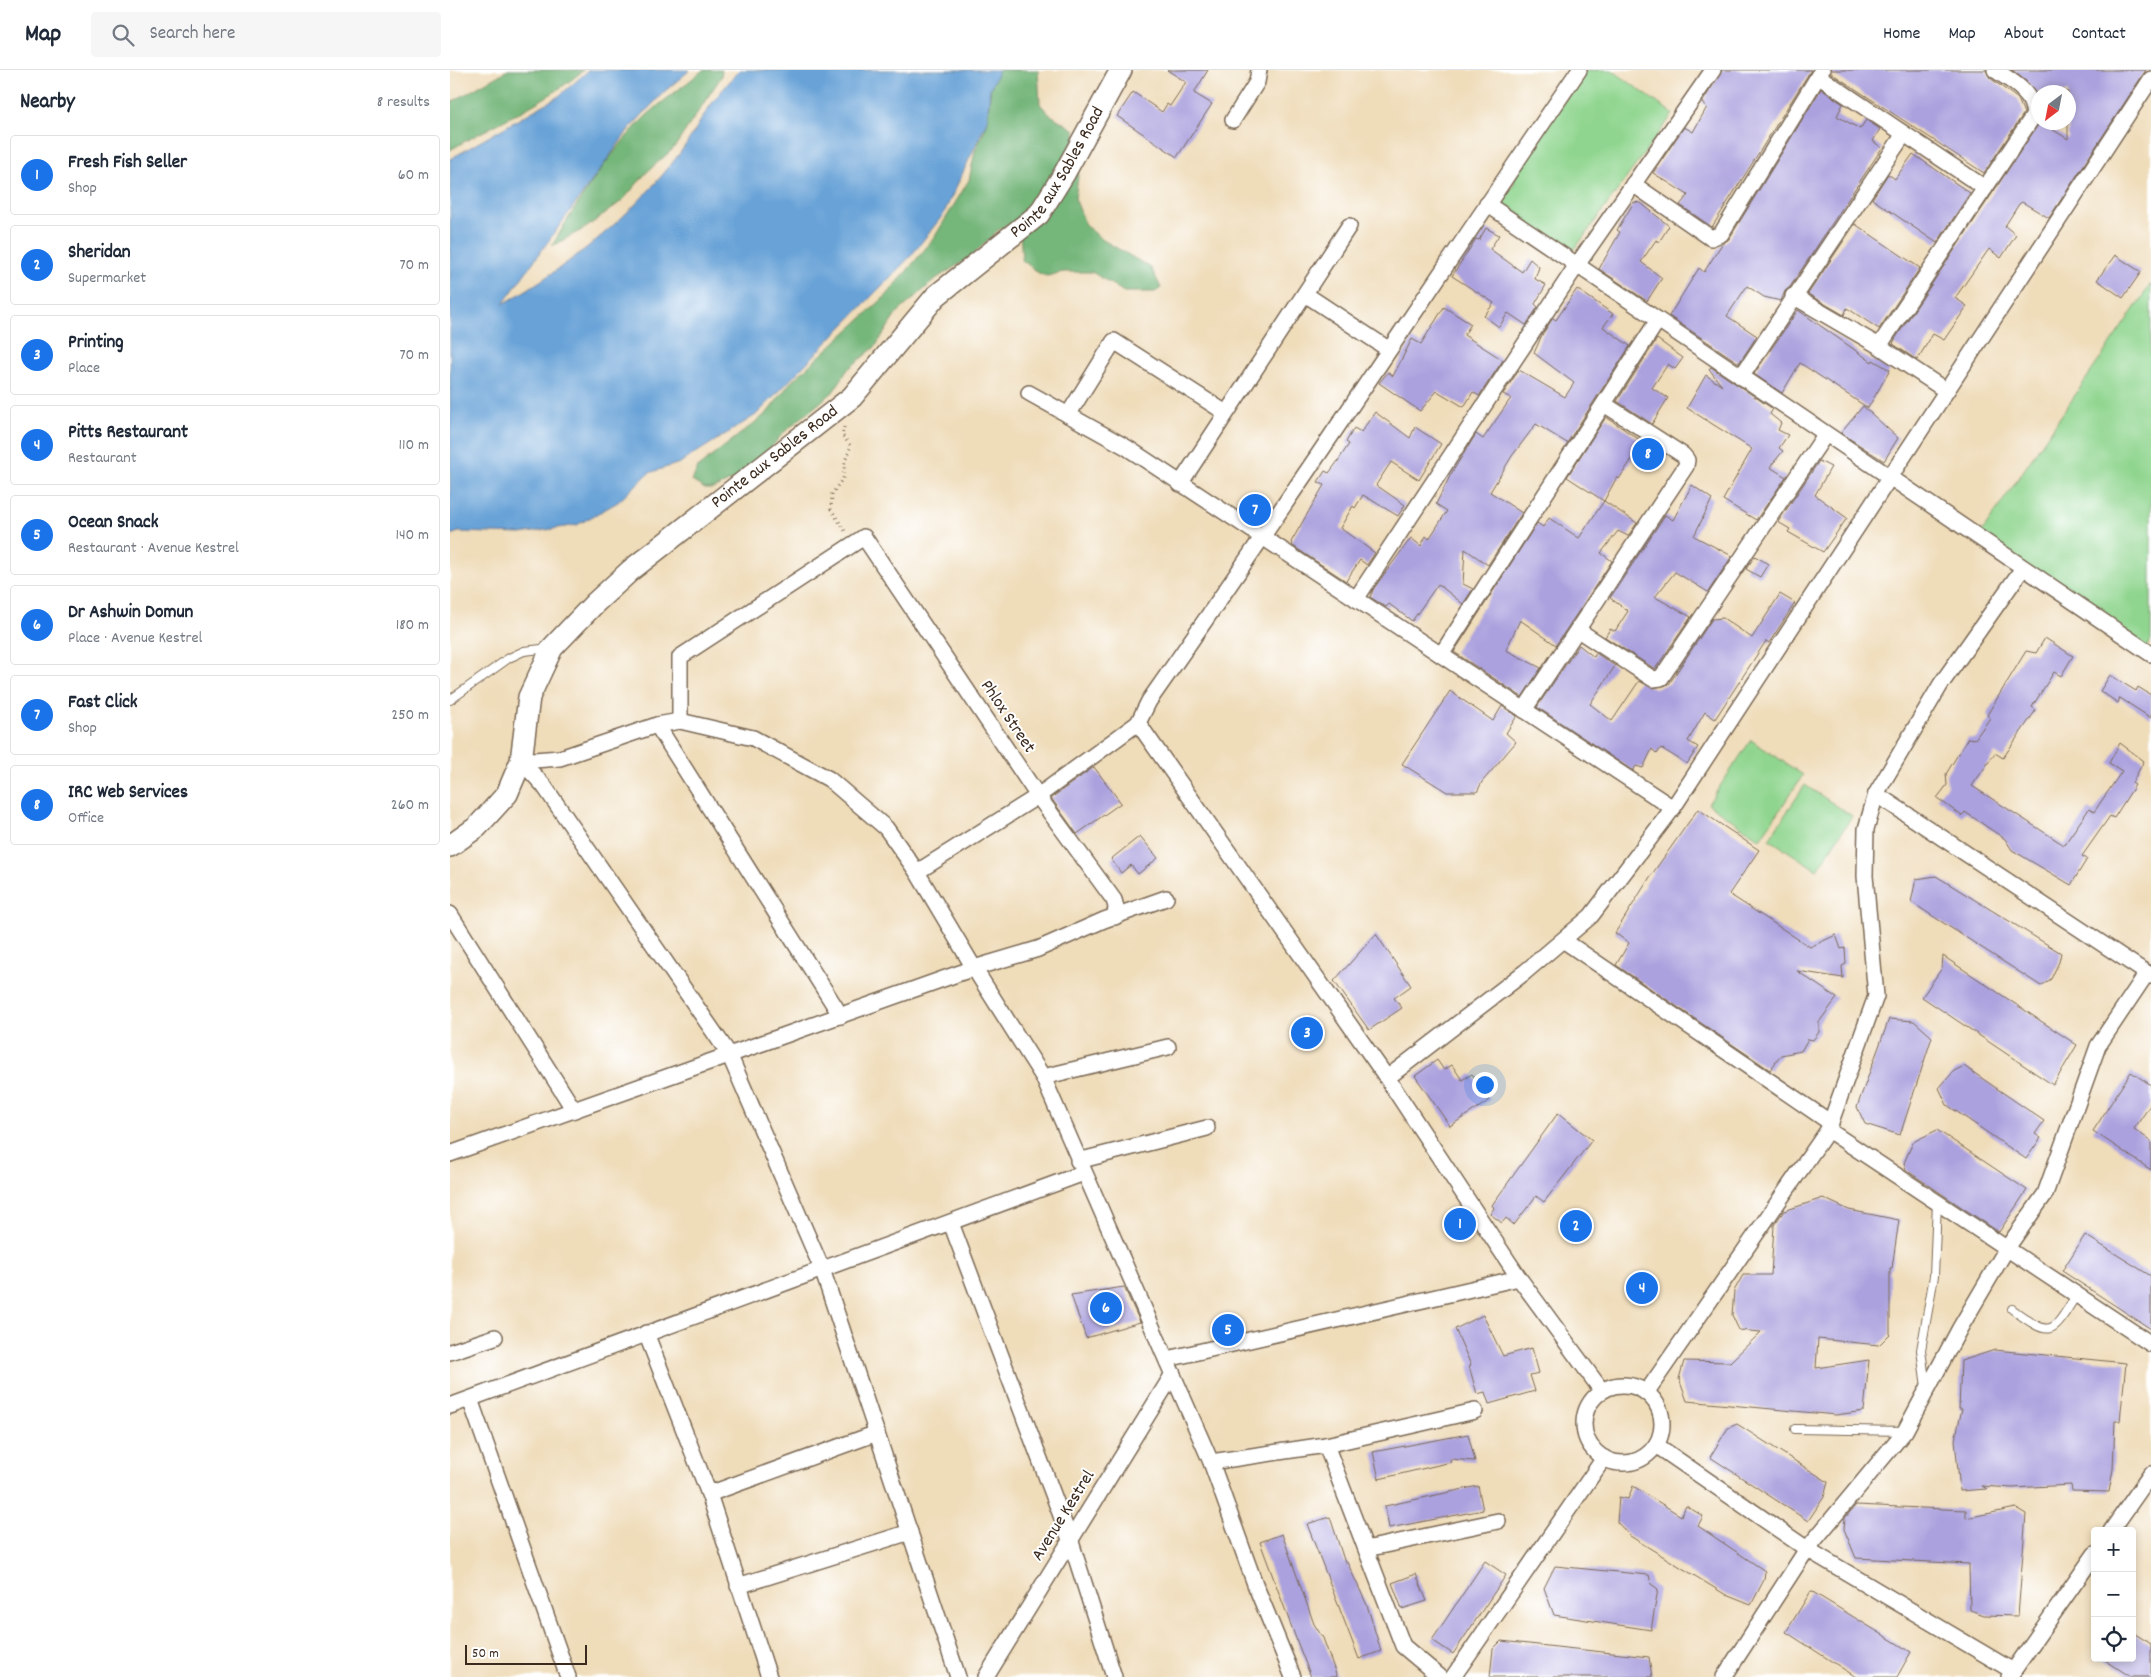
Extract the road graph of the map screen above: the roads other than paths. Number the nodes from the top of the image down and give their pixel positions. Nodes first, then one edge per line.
1 (1121, 70) edge
2 (1260, 70) edge
3 (1579, 70) edge
4 (1714, 70) edge
5 (1994, 70) edge
6 (1820, 73) edge
7 (2151, 79) edge
8 (1233, 120) dead end
9 (1904, 134) junction
10 (1633, 184) junction
11 (1985, 188) junction
12 (1487, 204) junction
13 (1349, 226) dead end
14 (1576, 265) junction
15 (1305, 294) junction
16 (1793, 296) junction
17 (1658, 320) junction
18 (1879, 346) junction
19 (1388, 349) junction
20 (1741, 377) junction
21 (1945, 390) junction
22 (1029, 393) dead end
23 (1604, 404) junction
24 (1226, 413) junction
25 (1068, 415) junction
26 (1825, 434) junction
27 (1890, 478) junction
28 (1180, 484) junction
29 (1263, 538) junction
30 (2023, 568) junction
31 (1356, 599) junction
32 (1578, 630) junction
33 (552, 648) junction
34 (2151, 654) edge
35 (1441, 655) junction
36 (450, 700) edge
37 (1524, 710) junction
38 (680, 721) junction
39 (1138, 723) junction
40 (658, 725) junction
41 (521, 761) junction
42 (1876, 794) junction
43 (1038, 796) junction
44 (1673, 808) junction
45 (450, 846) edge
46 (917, 872) junction
47 (1166, 898) dead end
48 (450, 914) edge
49 (1115, 917) junction
50 (1562, 940) junction
51 (974, 968) junction
52 (2149, 975) edge
53 (841, 1016) junction
54 (1168, 1047) dead end
55 (729, 1054) junction
56 (1043, 1077) junction
57 (1387, 1078) junction
58 (574, 1110) junction
59 (1829, 1126) junction
60 (1207, 1128) dead end
61 (450, 1154) edge
62 (1081, 1167) junction
63 (1937, 1202) junction
64 (951, 1223) junction
65 (2007, 1248) junction
66 (822, 1269) junction
67 (1519, 1278) junction
68 (2077, 1294) junction
69 (2012, 1309) dead end
70 (646, 1333) junction
71 (495, 1337) dead end
72 (2151, 1344) edge
73 (450, 1352) edge
74 (1170, 1366) junction
75 (1926, 1389) junction
76 (1602, 1391) junction
77 (1646, 1393) junction
78 (470, 1399) junction
79 (450, 1406) edge
80 (1475, 1411) dead end
81 (1795, 1429) dead end
82 (1905, 1430) junction
83 (876, 1433) junction
84 (1326, 1445) junction
85 (1656, 1445) junction
86 (1604, 1458) junction
87 (1211, 1462) junction
88 (2151, 1474) edge
89 (708, 1494) junction
90 (1498, 1521) dead end
91 (2114, 1527) edge
92 (910, 1532) junction
93 (1071, 1542) junction
94 (1366, 1549) junction
95 (1807, 1549) junction
96 (2091, 1560) edge
97 (738, 1586) junction
98 (2015, 1675) edge
99 (568, 1677) edge
100 (769, 1677) edge
101 (958, 1677) edge
102 (986, 1677) edge
103 (1114, 1677) edge
104 (1293, 1677) edge
105 (1440, 1677) edge
106 (1453, 1677) edge
107 (1724, 1677) edge

1 - 33 main road, Pointe aux Sables Road
2 - 8 street
3 - 12 street
4 - 10 street
5 - 11 street
6 - 9 street
6 - 10 street
7 - 21 street
9 - 11 street
9 - 16 street
10 - 14 street
11 - 18 street
12 - 14 street
12 - 19 street
13 - 15 street
14 - 17 street
14 - 31 street
15 - 19 street
15 - 24 street
16 - 18 street
16 - 20 street
17 - 20 street
17 - 23 street
18 - 21 street
19 - 29 street
20 - 26 street
21 - 27 street
22 - 25 street
23 - 32 street
23 - 35 street
24 - 25 street
24 - 28 street
25 - 28 street
26 - 27 street
26 - 32 street
27 - 30 street
27 - 44 street
28 - 29 street
29 - 31 street
29 - 39 street
30 - 34 street
30 - 42 street
31 - 35 street
32 - 37 street
33 - 36 lane
33 - 41 main road, Pointe aux Sables Road
35 - 37 street
37 - 44 street
38 - 40 street
38 - 43 street, Phlox Street
38 - 46 street
39 - 43 street
39 - 57 street
40 - 41 street
40 - 53 street
41 - 45 main road, Pointe aux Sables Road
41 - 55 street
42 - 52 street
42 - 59 street
43 - 46 street
43 - 49 street, Phlox Street
44 - 50 street
46 - 51 street
47 - 49 street
48 - 58 street
49 - 51 street
50 - 57 street
50 - 59 street
51 - 53 street
51 - 56 street
52 - 65 street
53 - 55 street
54 - 56 street
55 - 58 street
55 - 66 street
56 - 62 street
57 - 67 street
58 - 61 street
59 - 63 street
59 - 77 street
60 - 62 street
62 - 64 street
62 - 74 street
63 - 65 street
63 - 75 lane
64 - 66 street
64 - 93 street
65 - 68 street
65 - 75 street
66 - 70 street
66 - 83 street
67 - 74 street
67 - 76 street
68 - 69 lane
68 - 72 street
70 - 78 street
70 - 89 street
71 - 73 street
74 - 87 street
74 - 93 street, Avenue Kestrel
75 - 82 street
76 - 77 street
76 - 86 street
77 - 85 street
78 - 79 street
78 - 99 street
80 - 84 street
81 - 82 lane
82 - 95 street
83 - 89 street
83 - 92 street
84 - 87 street
84 - 94 street
85 - 86 street
85 - 95 street
86 - 106 street
87 - 104 street
88 - 91 street
89 - 97 street
90 - 94 street
92 - 97 street
92 - 101 street
93 - 102 street, Avenue Kestrel
93 - 103 street
94 - 105 street
95 - 98 street
95 - 107 street
96 - 98 street
97 - 100 street

